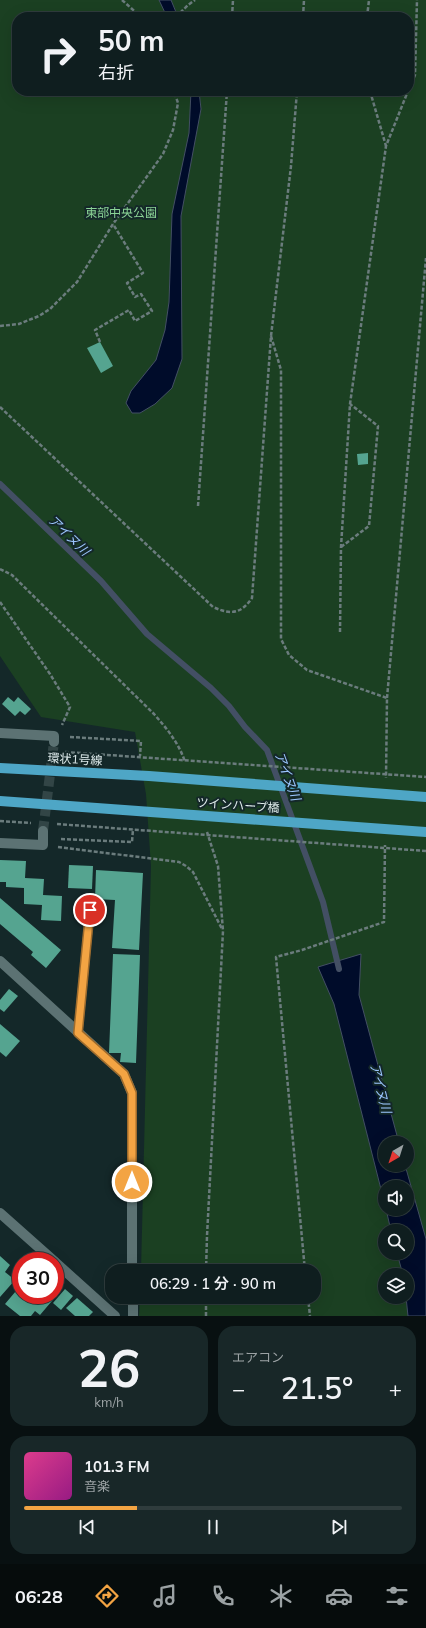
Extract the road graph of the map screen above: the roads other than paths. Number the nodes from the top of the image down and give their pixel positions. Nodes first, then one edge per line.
1 (0, 733) edge
2 (54, 739) dead end
3 (0, 768) edge
4 (149, 776) joint
5 (426, 797) edge
6 (0, 801) edge
7 (44, 831) tunnel mouth
8 (426, 832) edge
9 (0, 843) edge
10 (90, 910) dead end
11 (0, 961) edge
12 (78, 1033) junction
13 (0, 1213) edge
14 (43, 1252) edge
15 (132, 1264) edge
16 (64, 1271) edge
17 (133, 1304) edge
18 (114, 1316) edge
19 (133, 1316) edge

1 - 2 street
3 - 4 main road, 環状1号線
4 - 5 main road, ツインハープ橋
6 - 8 main road, ツインハープ橋
7 - 9 street
10 - 12 lane
11 - 12 street
12 - 15 street
13 - 14 street
16 - 18 street
17 - 19 street

